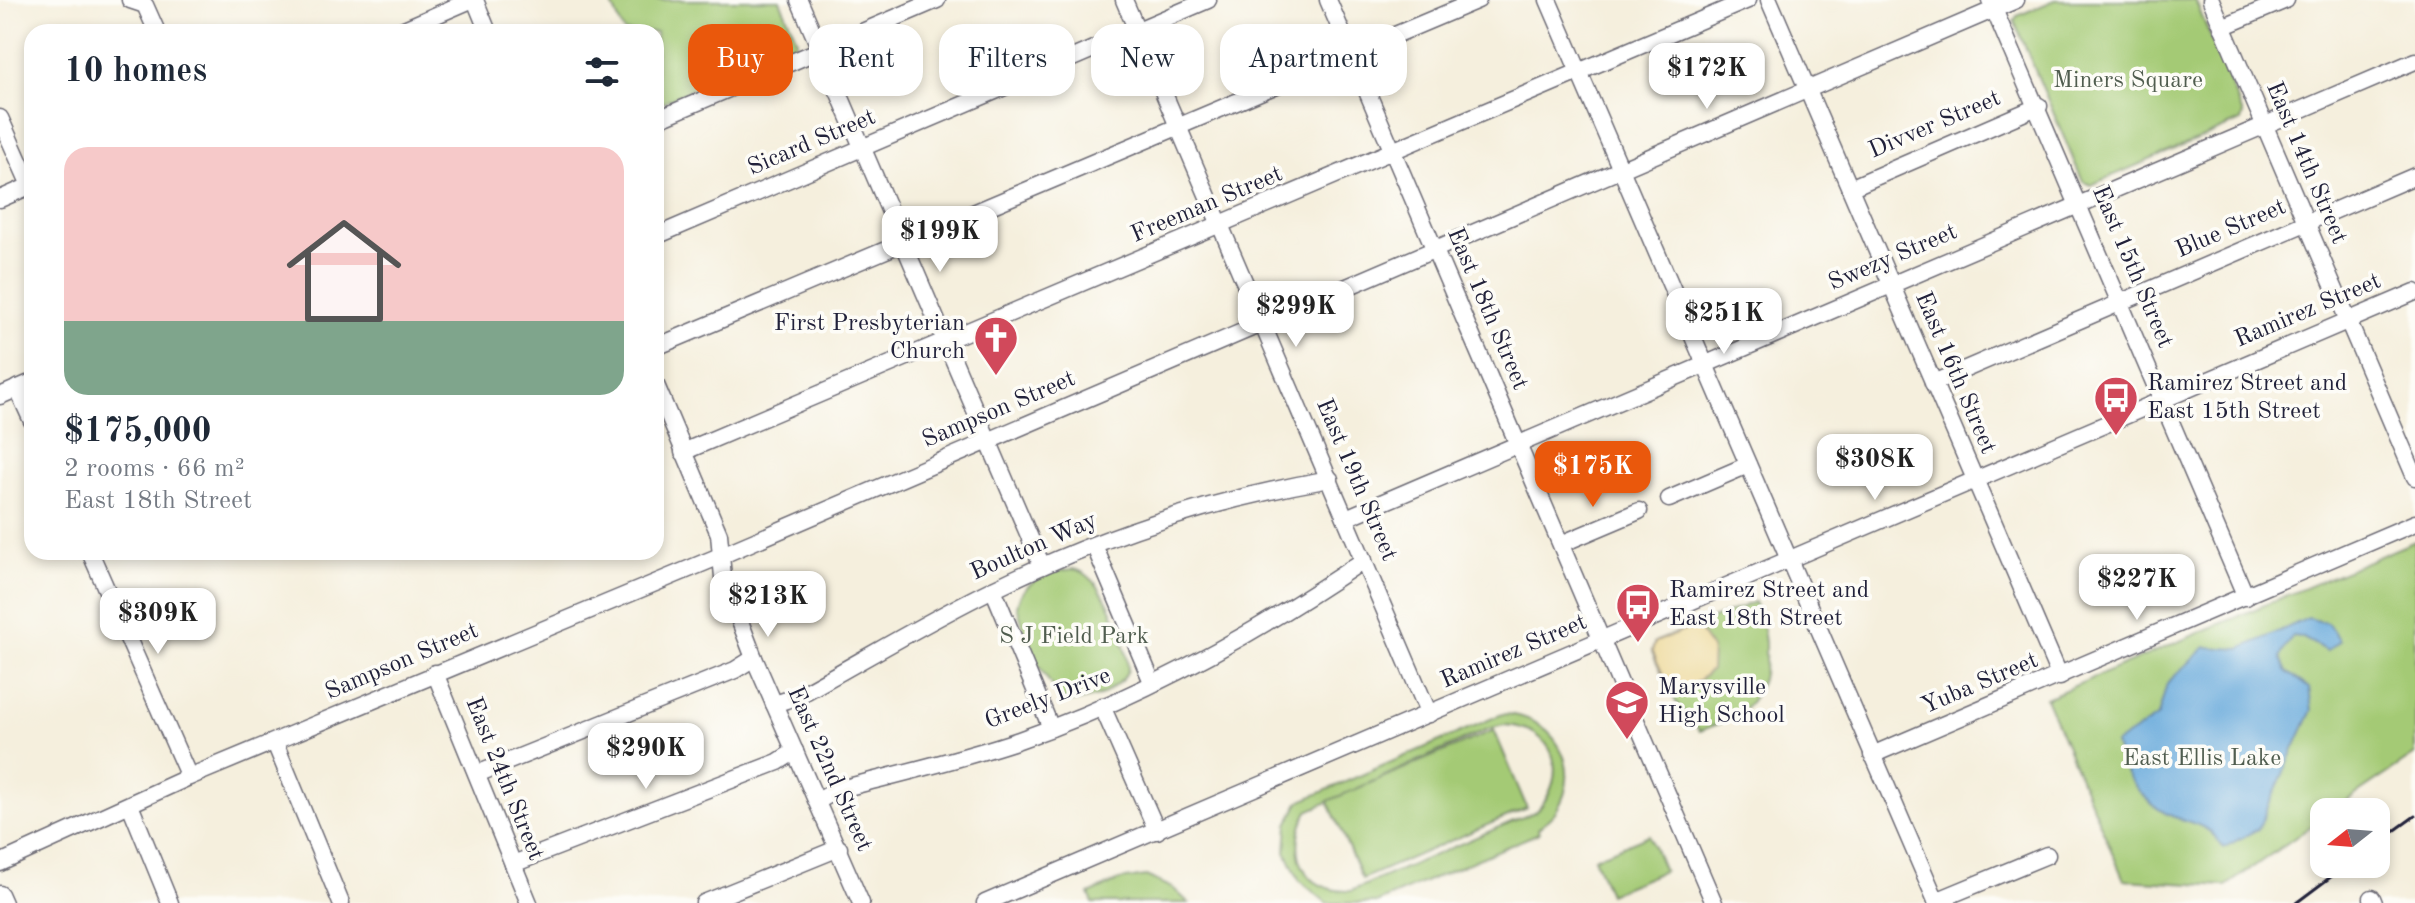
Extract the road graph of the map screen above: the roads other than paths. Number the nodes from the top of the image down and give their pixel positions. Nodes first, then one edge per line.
1 (473, 0) edge
2 (799, 0) edge
3 (937, 0) edge
4 (1124, 0) edge
5 (1208, 0) edge
6 (1328, 0) edge
7 (1478, 0) edge
8 (1548, 0) edge
9 (1748, 0) edge
10 (1769, 0) edge
11 (2016, 0) edge
12 (2211, 0) edge
13 (2286, 0) edge
14 (142, 2) edge
15 (1992, 5) edge
16 (153, 24) edge
17 (416, 24) edge
18 (484, 24) edge
19 (810, 24) edge
20 (881, 24) edge
21 (1134, 24) edge
22 (1153, 24) edge
23 (1338, 24) edge
24 (2222, 27) junction
25 (1407, 30) edge
26 (1091, 51) edge
27 (809, 55) edge
28 (2415, 61) edge
29 (1580, 72) junction
30 (1808, 90) junction
31 (841, 96) edge
32 (1165, 96) edge
33 (1253, 96) edge
34 (1369, 96) edge
35 (2039, 106) junction
36 (664, 117) edge
37 (0, 118) edge
38 (2264, 126) junction
39 (1179, 128) junction
40 (864, 147) junction
41 (1393, 152) junction
42 (1622, 168) junction
43 (24, 171) edge
44 (2415, 176) edge
45 (1850, 188) junction
46 (24, 190) edge
47 (0, 199) edge
48 (2080, 205) junction
49 (2306, 224) junction
50 (1221, 226) junction
51 (664, 233) edge
52 (906, 244) junction
53 (1435, 250) junction
54 (1891, 285) junction
55 (2415, 292) edge
56 (2119, 302) junction
57 (2348, 320) junction
58 (1263, 323) junction
59 (947, 342) junction
60 (664, 344) edge
61 (1706, 365) junction
62 (1933, 383) junction
63 (24, 385) edge
64 (0, 396) edge
65 (2162, 401) junction
66 (664, 405) edge
67 (989, 440) junction
68 (1519, 445) junction
69 (683, 452) junction
70 (1748, 465) junction
71 (2415, 477) edge
72 (1330, 479) junction
73 (1976, 480) junction
74 (1669, 499) dead end
75 (1639, 511) dead end
76 (1346, 518) junction
77 (2415, 523) edge
78 (1561, 544) junction
79 (1094, 545) junction
80 (720, 556) junction
81 (94, 560) edge
82 (1364, 560) junction
83 (1789, 560) junction
84 (1042, 566) junction
85 (993, 589) junction
86 (2246, 597) junction
87 (1602, 640) junction
88 (754, 658) junction
89 (435, 673) junction
90 (2060, 677) junction
91 (1152, 682) junction
92 (774, 704) junction
93 (1102, 706) junction
94 (1429, 714) junction
95 (1051, 728) junction
96 (275, 743) junction
97 (795, 751) junction
98 (1872, 755) junction
99 (477, 774) junction
100 (189, 777) junction
101 (818, 801) junction
102 (130, 805) junction
103 (1157, 831) junction
104 (839, 848) junction
105 (2047, 855) dead end
106 (0, 863) edge
107 (513, 864) junction
108 (0, 894) edge
109 (1937, 902) edge
110 (4, 903) edge
111 (170, 903) edge
112 (341, 903) edge
113 (529, 903) edge
114 (704, 903) edge
115 (861, 903) edge
116 (985, 903) edge
117 (1714, 903) edge

1 - 17 street
1 - 18 street
2 - 19 street
3 - 20 street
4 - 21 street, East 19th Street
5 - 22 street, Sicard Street
6 - 23 street, East 18th Street
7 - 25 street
8 - 29 street
9 - 29 street, Freeman Street
10 - 30 street, East 16th Street
11 - 15 street, Sampson Street
12 - 24 street, East 14th Street
13 - 24 street
14 - 16 street
15 - 30 street, Sampson Street
15 - 35 street, East 15th Street
24 - 38 street, East 14th Street
26 - 40 street, Sicard Street
27 - 36 street
28 - 38 street, Swezy Street
29 - 41 street, Freeman Street
29 - 42 street
30 - 42 street, Sampson Street
30 - 45 street, East 16th Street
31 - 40 street
32 - 39 street, East 19th Street
33 - 39 street
34 - 41 street, East 18th Street
35 - 45 street, Divver Street
35 - 48 street, East 15th Street
37 - 43 street
38 - 48 street, Swezy Street
38 - 49 street, East 14th Street
39 - 50 street, East 19th Street
39 - 52 street
40 - 51 street, Sicard Street
40 - 52 street
41 - 50 street, Freeman Street
41 - 53 street, East 18th Street
42 - 53 street, Sampson Street
42 - 61 street
44 - 49 street, Blue Street
45 - 54 street, East 16th Street
46 - 47 street
48 - 54 street, Swezy Street
48 - 56 street, East 15th Street
49 - 56 street, Blue Street
49 - 57 street, East 14th Street
50 - 58 street, East 19th Street
50 - 59 street, Freeman Street
52 - 59 street
52 - 60 street
53 - 58 street, Sampson Street
53 - 68 street, East 18th Street
54 - 61 street, Swezy Street
54 - 62 street, East 16th Street
55 - 57 street, Ramirez Street
56 - 62 street, Blue Street
56 - 65 street, East 15th Street
57 - 65 street, Ramirez Street
57 - 71 street, East 14th Street
58 - 67 street, Sampson Street
58 - 72 street, East 19th Street
59 - 67 street
59 - 69 street, Freeman Street
61 - 68 street, Swezy Street
61 - 70 street
62 - 73 street, East 16th Street
63 - 64 street
65 - 73 street, Ramirez Street
65 - 86 street, East 15th Street
66 - 69 street, East 22nd Street
67 - 80 street, Sampson Street
67 - 84 street
68 - 76 street, Swezy Street
68 - 78 street, East 18th Street
69 - 80 street, East 22nd Street
70 - 74 street
70 - 83 street
72 - 76 street, East 19th Street
72 - 79 street, Boulton Way
73 - 83 street, Ramirez Street
73 - 90 street, East 16th Street
75 - 78 street
76 - 82 street, East 19th Street
77 - 86 street, Yuba Street
78 - 87 street, East 18th Street
79 - 84 street, Boulton Way
79 - 91 street
80 - 88 street, East 22nd Street
80 - 89 street, Sampson Street
81 - 100 street
82 - 91 street, Greely Drive
82 - 94 street, East 19th Street
83 - 87 street, Ramirez Street
83 - 98 street
84 - 85 street, Boulton Way
85 - 92 street, Boulton Way
85 - 95 street
86 - 90 street, Yuba Street
87 - 94 street, Ramirez Street
87 - 117 street, East 18th Street
88 - 92 street, East 22nd Street
88 - 99 street
89 - 96 street, Sampson Street
89 - 99 street, East 24th Street
90 - 98 street, Yuba Street
91 - 93 street, Greely Drive
92 - 97 street, East 22nd Street
93 - 95 street, Greely Drive
93 - 103 street
94 - 103 street, Ramirez Street
95 - 101 street, Greely Drive
96 - 100 street, Sampson Street
96 - 112 street
97 - 101 street, East 22nd Street
97 - 107 street
98 - 109 street
99 - 107 street, East 24th Street
100 - 102 street, Sampson Street
101 - 104 street, East 22nd Street
102 - 106 street, Sampson Street
102 - 111 street
103 - 116 street, Ramirez Street
104 - 114 street
104 - 115 street, East 22nd Street
105 - 109 street
107 - 113 street, East 24th Street
108 - 110 street

